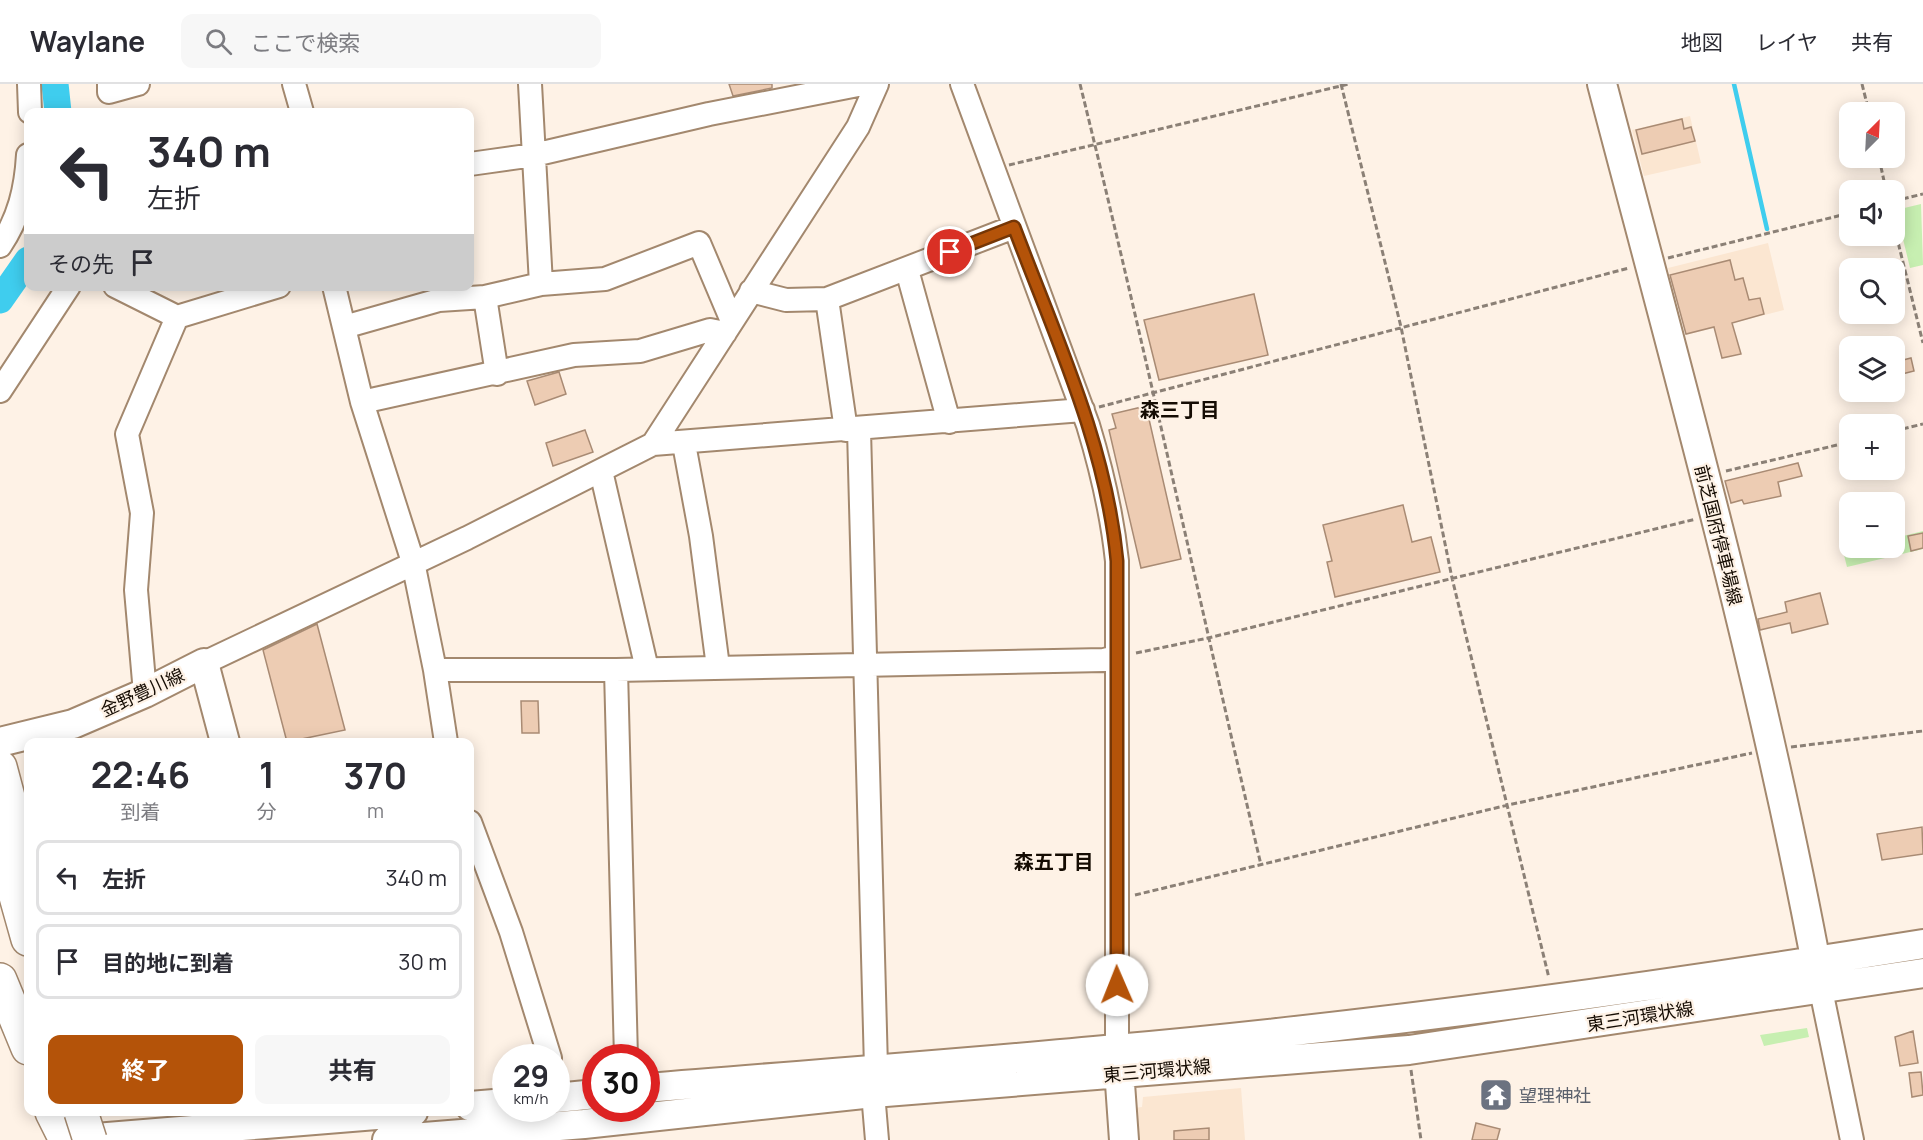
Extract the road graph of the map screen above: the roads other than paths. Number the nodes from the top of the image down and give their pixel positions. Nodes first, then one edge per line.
1 (29, 84) edge
2 (109, 84) edge
3 (138, 84) edge
4 (294, 84) edge
5 (530, 84) edge
6 (863, 84) edge
7 (877, 84) edge
8 (962, 84) edge
9 (1602, 84) edge
10 (30, 108) edge
11 (301, 108) edge
12 (534, 155) junction
13 (474, 163) edge
14 (24, 184) edge
15 (1014, 227) junction
16 (0, 246) edge
17 (907, 270) junction
18 (541, 284) junction
19 (66, 291) edge
20 (125, 291) edge
21 (263, 291) edge
22 (335, 291) edge
23 (751, 291) junction
24 (485, 297) junction
25 (827, 299) junction
26 (177, 317) junction
27 (344, 327) junction
28 (728, 327) junction
29 (497, 374) junction
30 (0, 391) edge
31 (362, 402) junction
32 (1083, 411) junction
33 (949, 422) junction
34 (852, 430) junction
35 (653, 444) junction
36 (684, 444) junction
37 (601, 471) junction
38 (413, 562) junction
39 (1116, 657) junction
40 (204, 663) junction
41 (866, 664) junction
42 (718, 668) junction
43 (647, 669) junction
44 (435, 670) junction
45 (616, 670) junction
46 (145, 693) junction
47 (224, 738) edge
48 (445, 738) edge
49 (0, 742) edge
50 (0, 767) edge
51 (474, 833) edge
52 (0, 840) edge
53 (24, 857) edge
54 (0, 869) edge
55 (24, 925) edge
56 (1923, 944) edge
57 (24, 950) edge
58 (1816, 961) junction
59 (1923, 973) edge
60 (0, 980) edge
61 (1821, 990) junction
62 (24, 1038) edge
63 (546, 1044) edge
64 (626, 1044) edge
65 (1118, 1061) junction
66 (874, 1081) junction
67 (660, 1089) edge
68 (492, 1104) edge
69 (474, 1106) edge
70 (58, 1116) edge
71 (322, 1116) edge
72 (81, 1130) edge
73 (387, 1140) edge
74 (877, 1140) edge
75 (1124, 1140) edge
76 (1852, 1140) edge

1 - 10 street
2 - 3 street
4 - 11 street
5 - 12 street
6 - 12 street
7 - 23 street
8 - 15 street
9 - 58 main road, 前芝国府停車場線
12 - 13 street
12 - 18 street
14 - 16 street
15 - 17 street
15 - 32 street
17 - 25 street
17 - 33 street
18 - 24 street
18 - 28 street
19 - 30 street
20 - 26 street
21 - 26 street
22 - 27 street
23 - 25 street
23 - 28 street
24 - 27 street
24 - 29 street
25 - 34 street
26 - 46 street
27 - 31 street
28 - 29 street
28 - 35 street
29 - 31 street
31 - 38 street
32 - 33 street
32 - 39 street
33 - 34 street
34 - 36 street
34 - 41 street
35 - 36 street
35 - 37 street
36 - 42 street
37 - 38 street
37 - 43 street
38 - 40 street
38 - 44 street
39 - 41 street
39 - 65 street
40 - 46 main road, 金野豊川線
40 - 47 main road, 金野豊川線
41 - 42 street
41 - 66 street
42 - 43 street
43 - 45 street
44 - 45 street
44 - 48 street
45 - 64 street
46 - 49 main road, 金野豊川線
50 - 53 highway
51 - 63 street
52 - 55 highway
54 - 57 highway
56 - 58 main road, 東三河環状線
58 - 61 main road, 前芝国府停車場線
58 - 65 main road, 東三河環状線
59 - 61 main road, 東三河環状線
60 - 62 highway
61 - 65 main road, 東三河環状線
61 - 76 street
65 - 66 main road, 東三河環状線
65 - 75 main road
66 - 67 main road, 東三河環状線
66 - 73 main road, 東三河環状線
66 - 74 street
68 - 69 main road
70 - 72 highway
71 - 72 main road

